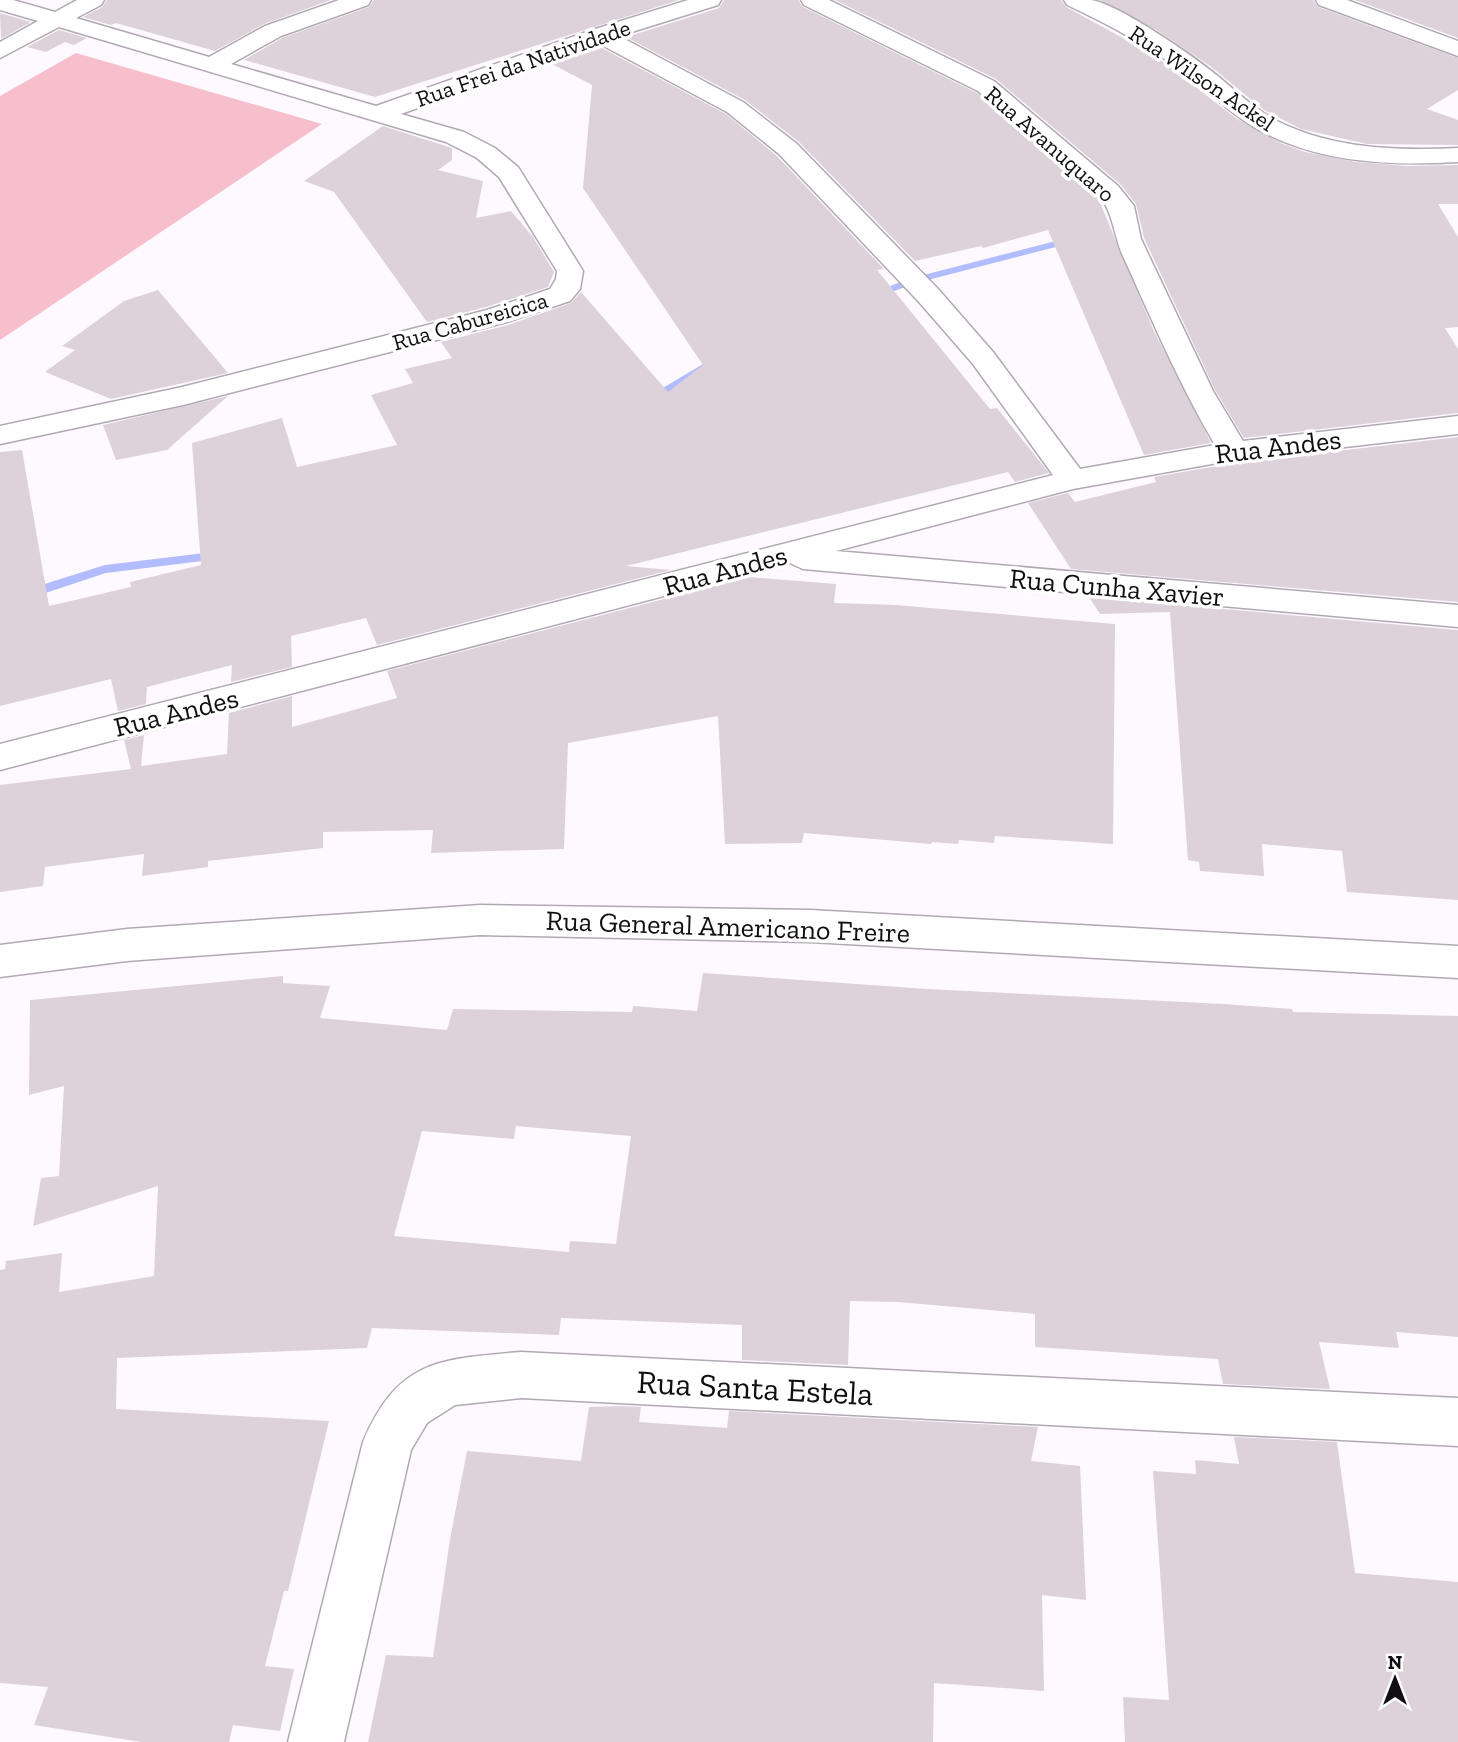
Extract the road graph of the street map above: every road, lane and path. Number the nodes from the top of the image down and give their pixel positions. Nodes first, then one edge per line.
1 (93, 0) edge
2 (360, 0) edge
3 (710, 0) edge
4 (812, 0) edge
5 (1075, 0) edge
6 (1327, 0) edge
7 (0, 3) edge
8 (57, 19) junction
9 (600, 35) junction
10 (1458, 49) edge
11 (0, 51) edge
12 (213, 64) junction
13 (377, 114) junction
14 (1458, 155) edge
15 (1458, 425) edge
16 (0, 435) edge
17 (1234, 451) junction
18 (1072, 480) junction
19 (777, 557) junction
20 (1458, 616) edge
21 (0, 757) edge
22 (0, 961) edge
23 (1458, 961) edge
24 (1458, 1422) edge
25 (316, 1742) edge

1 - 8 street
2 - 12 street
3 - 9 street, Rua Frei da Natividade
4 - 17 street, Rua Avanuquaro
5 - 14 street, Rua Wilson Ackel
6 - 10 street
7 - 8 street, Rua Cabureicica
8 - 11 street
8 - 12 street, Rua Cabureicica
9 - 13 street, Rua Frei da Natividade
9 - 18 street
12 - 13 street, Rua Cabureicica
13 - 16 street, Rua Cabureicica
15 - 17 street, Rua Andes
17 - 18 street, Rua Andes
18 - 19 street, Rua Andes
19 - 20 street, Rua Cunha Xavier
19 - 21 street, Rua Andes
22 - 23 street, Rua General Americano Freire
24 - 25 street, Rua Santa Estela

